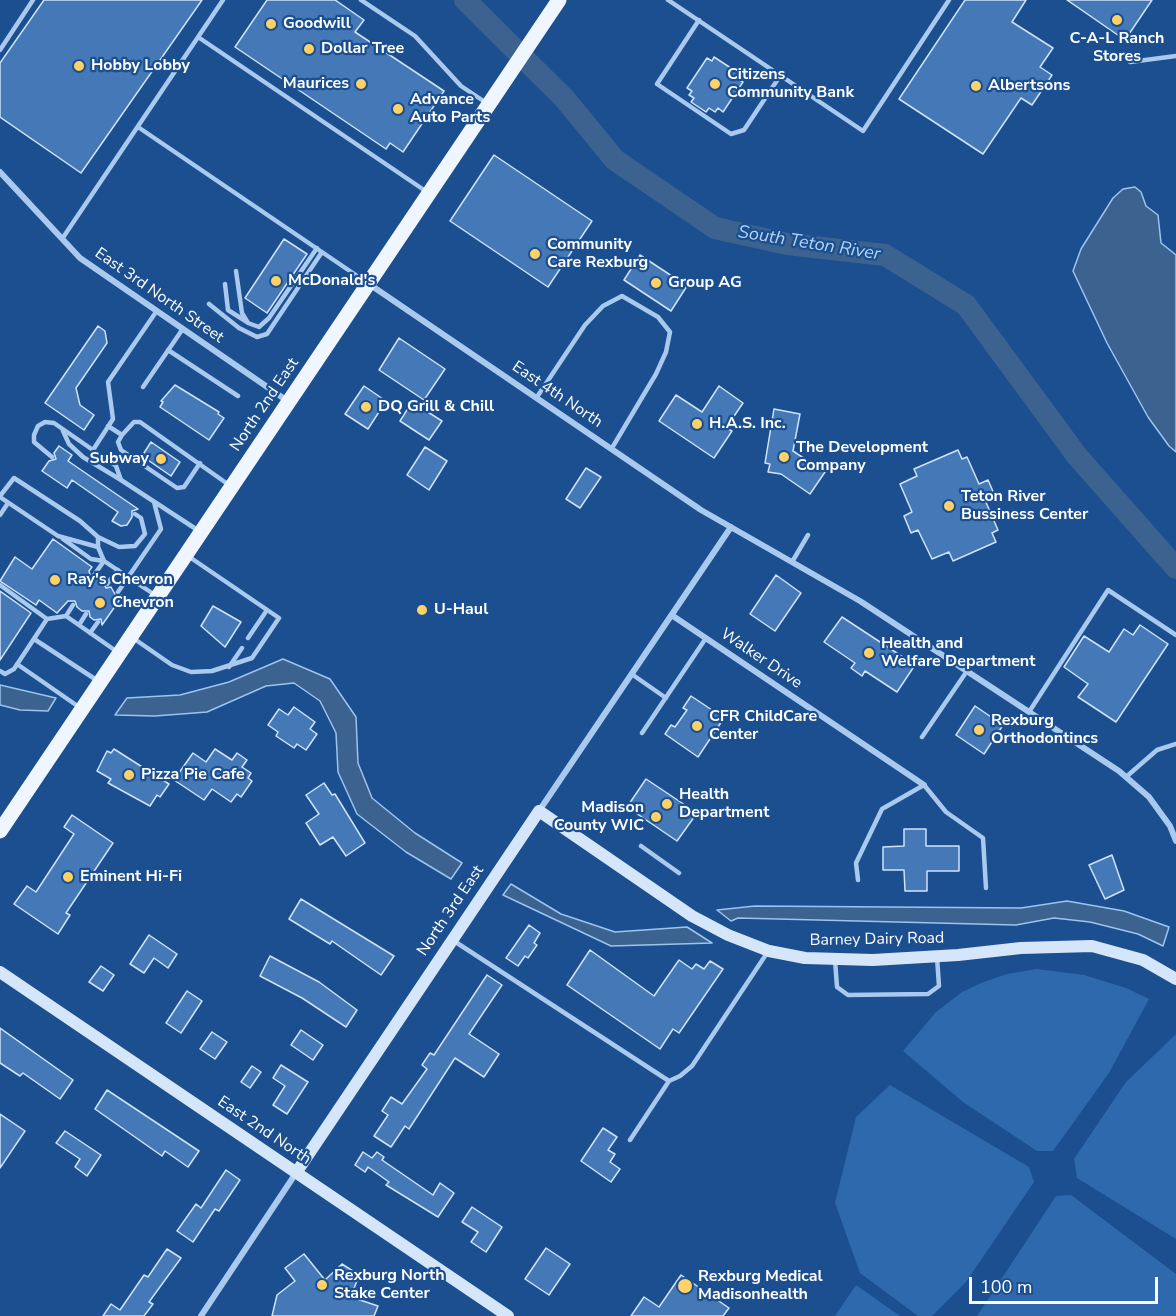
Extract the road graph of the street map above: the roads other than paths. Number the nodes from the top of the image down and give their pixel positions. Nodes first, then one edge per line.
1 (33, 0) edge
2 (223, 0) edge
3 (361, 0) edge
4 (560, 0) edge
5 (668, 0) edge
6 (949, 0) edge
7 (699, 20) junction
8 (198, 37) junction
9 (0, 50) edge
10 (1176, 56) edge
11 (1130, 62) dead end
12 (780, 76) junction
13 (489, 105) junction
14 (138, 127) junction
15 (0, 172) edge
16 (429, 194) junction
17 (62, 239) junction
18 (317, 248) junction
19 (322, 252) junction
20 (236, 271) dead end
21 (225, 284) dead end
22 (369, 284) junction
23 (209, 304) dead end
24 (156, 312) junction
25 (248, 323) junction
26 (182, 330) junction
27 (168, 350) junction
28 (143, 387) dead end
29 (238, 396) dead end
30 (537, 397) junction
31 (289, 402) junction
32 (108, 426) junction
33 (62, 429) junction
34 (122, 435) junction
35 (612, 448) junction
36 (93, 450) junction
37 (52, 457) dead end
38 (200, 463) junction
39 (121, 480) junction
40 (231, 487) junction
41 (0, 497) edge
42 (154, 502) junction
43 (8, 503) junction
44 (0, 514) edge
45 (135, 514) dead end
46 (731, 527) junction
47 (201, 533) junction
48 (808, 535) dead end
49 (58, 536) junction
50 (98, 537) junction
51 (98, 547) junction
52 (186, 555) junction
53 (104, 561) junction
54 (792, 562) junction
55 (118, 570) junction
56 (94, 575) dead end
57 (129, 578) junction
58 (107, 584) dead end
59 (0, 585) edge
60 (118, 592) dead end
61 (158, 597) junction
62 (73, 605) dead end
63 (267, 610) junction
64 (86, 614) dead end
65 (66, 616) junction
66 (673, 616) junction
67 (48, 619) junction
68 (98, 622) dead end
69 (78, 625) junction
70 (90, 633) junction
71 (1176, 635) edge
72 (131, 636) junction
73 (248, 638) dead end
74 (706, 638) junction
75 (34, 639) junction
76 (242, 648) dead end
77 (119, 654) junction
78 (17, 664) junction
79 (229, 667) junction
80 (0, 671) edge
81 (968, 671) junction
82 (633, 675) junction
83 (100, 683) junction
84 (666, 698) junction
85 (82, 709) junction
86 (1029, 711) junction
87 (642, 733) dead end
88 (922, 738) dead end
89 (1176, 744) edge
90 (1126, 777) junction
91 (924, 785) junction
92 (539, 811) junction
93 (0, 831) edge
94 (1176, 841) edge
95 (641, 846) dead end
96 (679, 873) dead end
97 (858, 880) dead end
98 (986, 888) dead end
99 (452, 940) junction
100 (769, 951) junction
101 (937, 956) junction
102 (835, 960) junction
103 (0, 972) edge
104 (1176, 979) edge
105 (669, 1081) junction
106 (630, 1140) dead end
107 (296, 1173) junction
108 (201, 1316) edge
109 (508, 1316) edge

1 - 9 lane
2 - 8 lane
3 - 13 lane
4 - 13 main road, North 2nd East
5 - 7 lane
6 - 12 lane
7 - 12 lane
7 - 12 lane
8 - 14 lane
8 - 16 lane
10 - 11 lane
13 - 16 main road, North 2nd East
14 - 17 lane
14 - 18 lane
15 - 17 street, East 3rd North Street
16 - 22 main road, North 2nd East
17 - 24 street, East 3rd North Street
18 - 19 lane
18 - 25 lane
19 - 22 lane
19 - 23 lane
20 - 25 lane
21 - 25 lane
22 - 30 street, East 4th North
22 - 31 main road, North 2nd East
24 - 26 street, East 3rd North Street
24 - 32 lane
26 - 27 lane
26 - 31 street, East 3rd North Street
27 - 28 lane
27 - 29 lane
30 - 35 street, East 4th North
30 - 35 lane
31 - 40 main road, North 2nd East
32 - 34 lane
32 - 36 lane
33 - 36 lane
33 - 37 lane
33 - 39 lane
34 - 38 lane
34 - 38 lane
35 - 46 street, East 4th North
36 - 39 lane
38 - 40 lane
39 - 42 lane
40 - 47 main road, North 2nd East
41 - 43 lane
41 - 50 lane
42 - 47 lane
42 - 57 lane
43 - 44 lane
43 - 49 lane
45 - 50 lane
46 - 54 street, East 4th North
46 - 66 street, North 3rd East
47 - 52 main road, North 2nd East
48 - 54 lane
49 - 51 lane
49 - 53 lane
50 - 51 lane
51 - 53 lane
52 - 61 main road, North 2nd East
52 - 63 lane
53 - 55 lane
53 - 56 lane
54 - 81 street, East 4th North
55 - 57 lane
55 - 58 lane
57 - 60 lane
57 - 61 lane
59 - 67 lane
61 - 72 main road, North 2nd East
62 - 65 lane
63 - 73 lane
63 - 79 lane
64 - 69 lane
65 - 67 lane
65 - 69 lane
66 - 74 street, Walker Drive
66 - 82 street, North 3rd East
67 - 75 lane
68 - 70 lane
69 - 70 lane
70 - 77 lane
71 - 86 lane
72 - 77 main road, North 2nd East
72 - 79 lane
74 - 84 lane
74 - 91 street, Walker Drive
75 - 78 lane
75 - 83 lane
76 - 79 lane
77 - 83 main road, North 2nd East
78 - 80 lane
78 - 85 lane
81 - 86 street, East 4th North
81 - 88 lane
82 - 84 lane
82 - 92 street, North 3rd East
83 - 85 main road, North 2nd East
84 - 87 lane
85 - 93 main road, North 2nd East
86 - 90 street, East 4th North
89 - 90 lane
90 - 94 street, East 4th North
91 - 97 lane
91 - 98 lane
92 - 99 street, North 3rd East
92 - 100 street, Barney Dairy Road
95 - 96 lane
99 - 105 lane
99 - 107 street, North 3rd East
100 - 102 street, Barney Dairy Road
100 - 105 lane
101 - 102 street, Barney Dairy Road
101 - 102 lane
101 - 104 street, Barney Dairy Road
103 - 107 street, East 2nd North
105 - 106 lane
107 - 108 street, North 3rd East
107 - 109 street, East 2nd North

